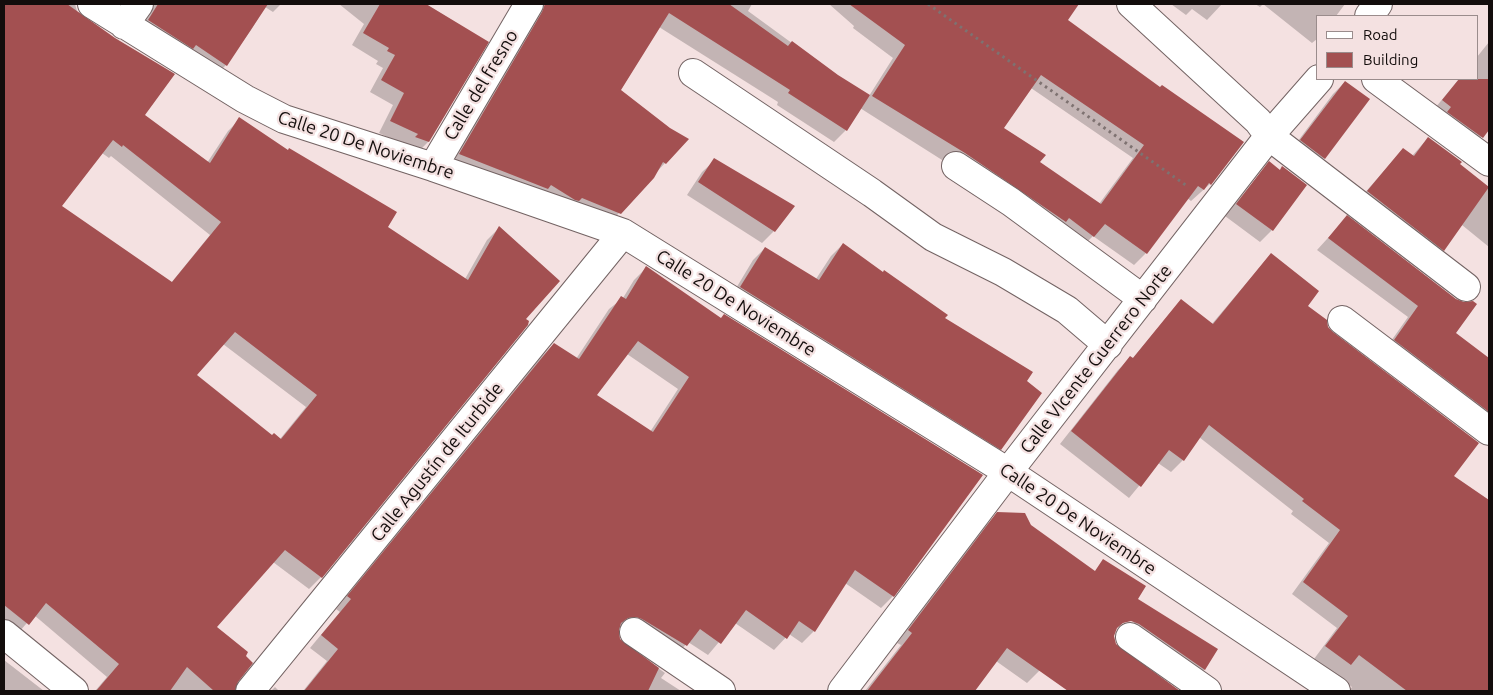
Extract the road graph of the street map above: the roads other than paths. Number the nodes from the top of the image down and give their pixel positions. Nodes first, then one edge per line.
1 (92, 4) edge
2 (529, 4) edge
3 (1130, 4) edge
4 (1378, 4) edge
5 (132, 15) edge
6 (1370, 15) edge
7 (692, 73) dead end
8 (1318, 80) edge
9 (1377, 80) edge
10 (1269, 136) junction
11 (1489, 162) edge
12 (956, 166) dead end
13 (433, 167) junction
14 (623, 234) junction
15 (1466, 287) dead end
16 (1143, 299) junction
17 (1342, 320) dead end
18 (1108, 345) junction
19 (1489, 431) edge
20 (1008, 472) junction
21 (634, 632) dead end
22 (4, 634) edge
23 (1130, 637) dead end
24 (74, 691) edge
25 (250, 691) edge
26 (721, 691) edge
27 (842, 691) edge
28 (1207, 691) edge
29 (1336, 691) edge

1 - 5 street, Calle 20 De Noviembre
2 - 13 street, Calle del fresno
3 - 10 street
4 - 6 street
5 - 13 street, Calle 20 De Noviembre
7 - 18 street
8 - 10 street, Calle VIcente Guerrero Norte
9 - 11 street
10 - 15 street
10 - 16 street, Calle VIcente Guerrero Norte
12 - 16 street
13 - 14 street, Calle 20 De Noviembre
14 - 20 street, Calle 20 De Noviembre
14 - 25 street, Calle Agustín de Iturbide
16 - 18 street, Calle VIcente Guerrero Norte
17 - 19 street
18 - 20 street, Calle VIcente Guerrero Norte
20 - 27 street, Calle VIcente Guerrero Norte
20 - 29 street, Calle 20 De Noviembre
21 - 26 street
22 - 24 street
23 - 28 street

